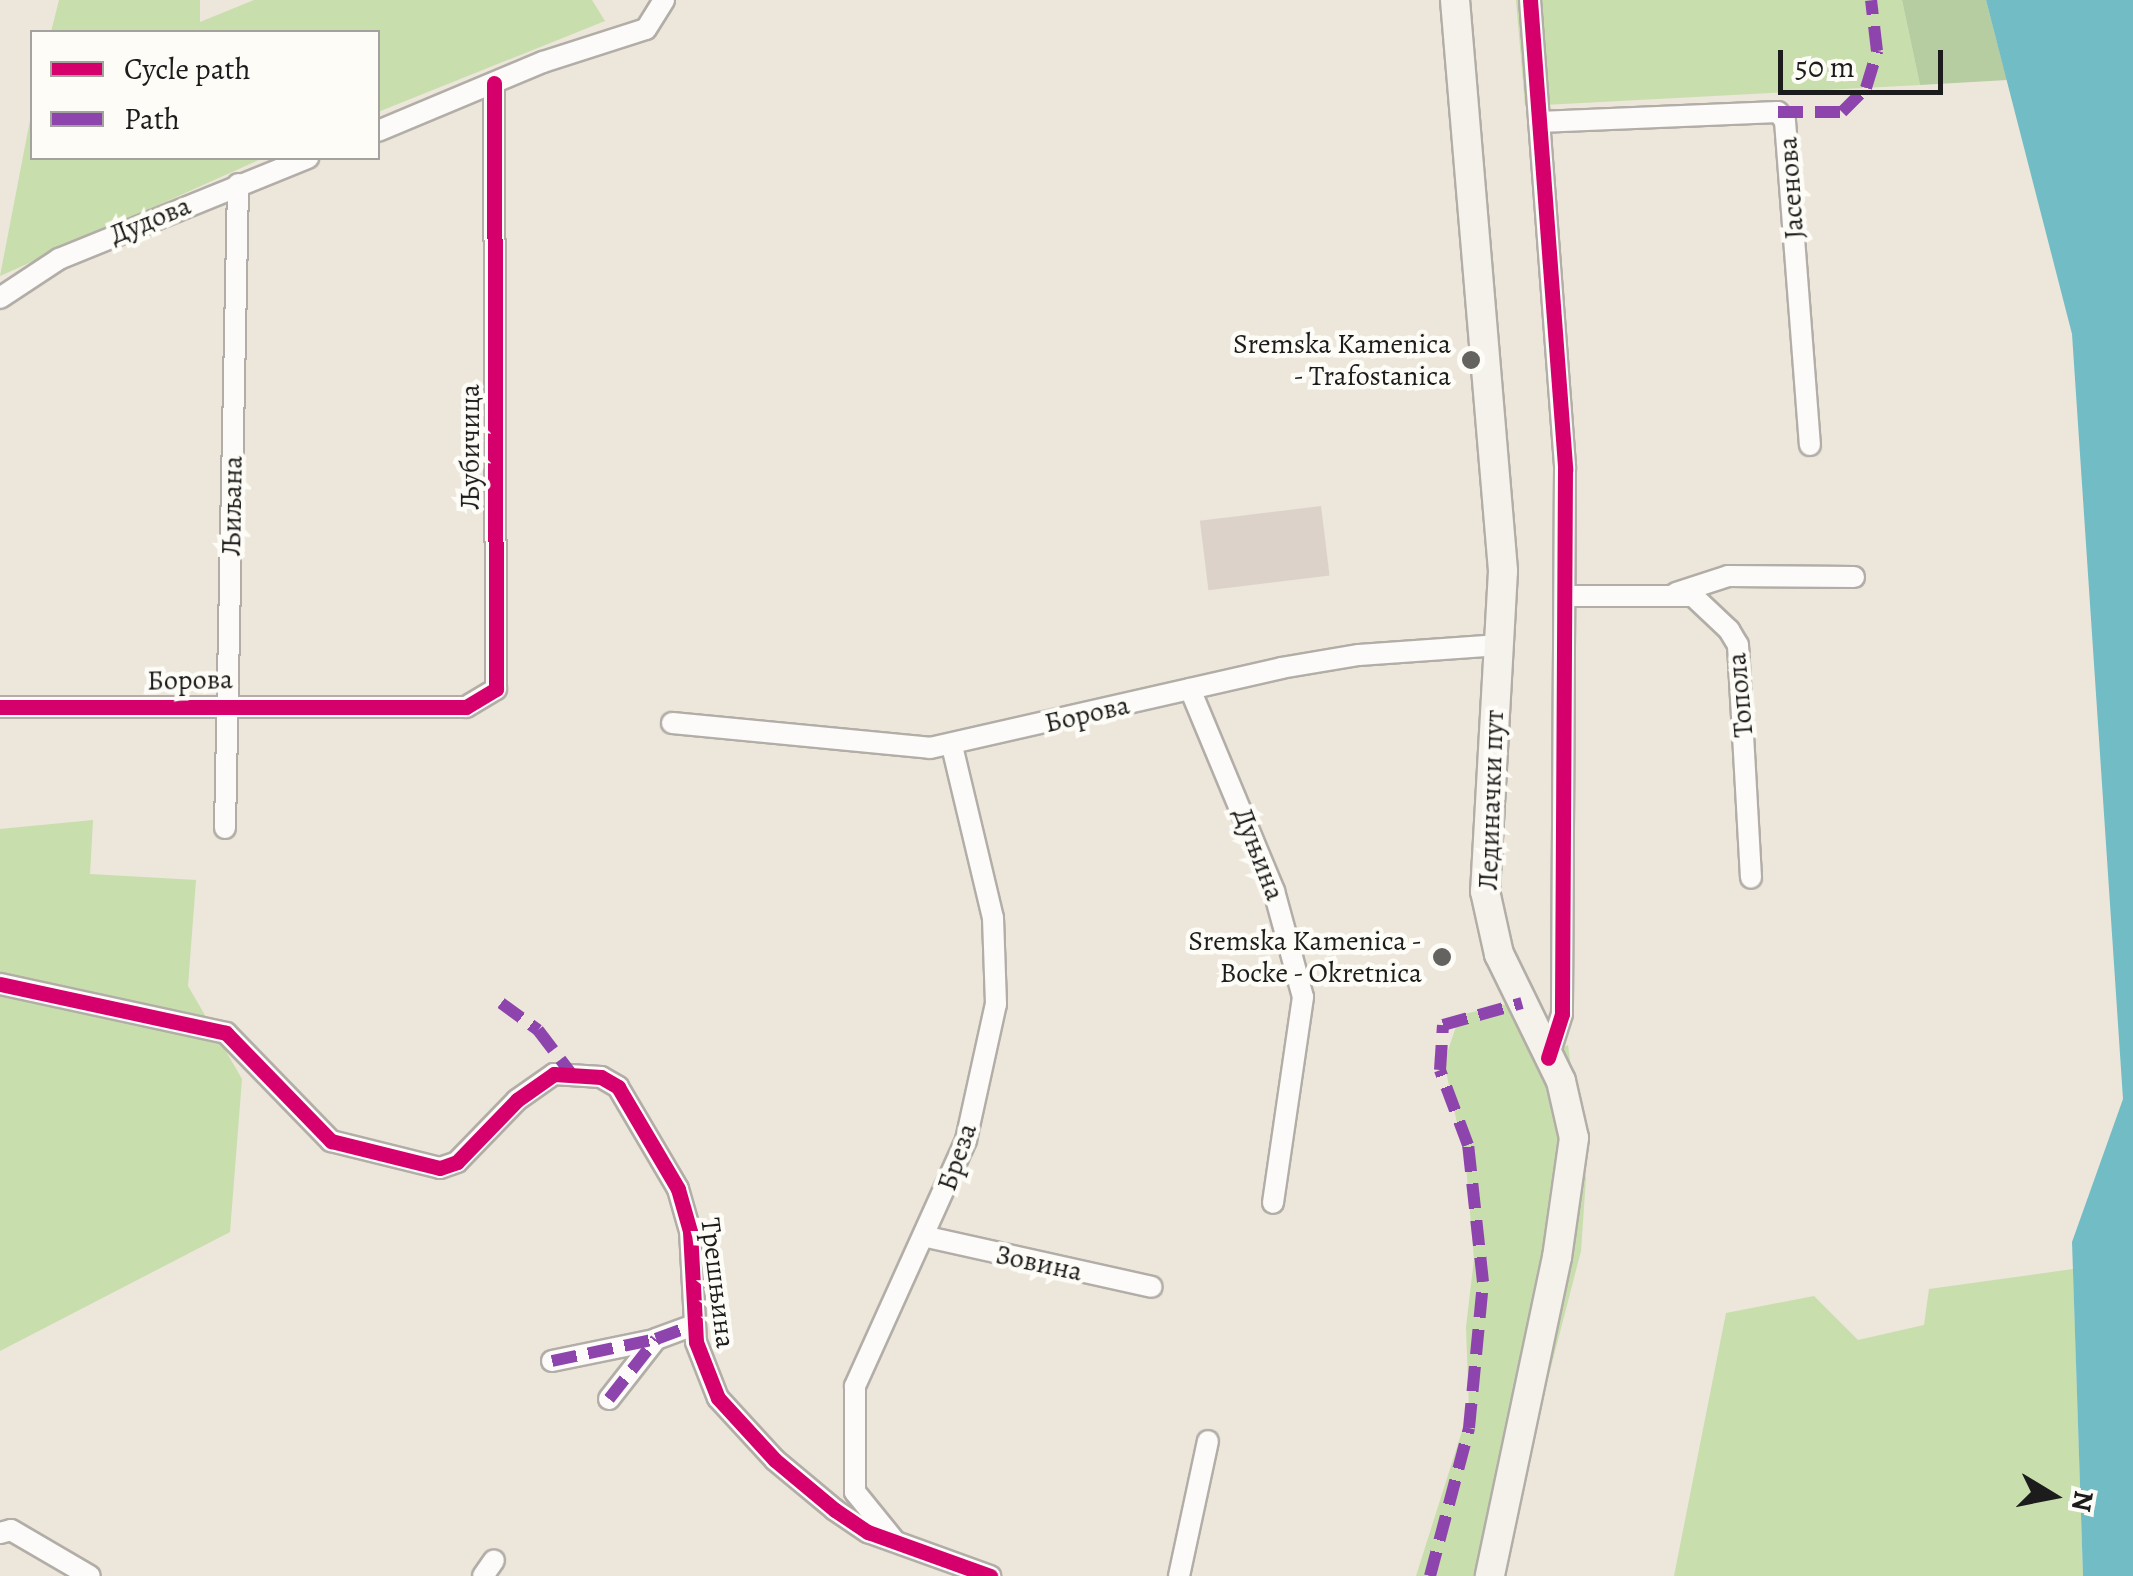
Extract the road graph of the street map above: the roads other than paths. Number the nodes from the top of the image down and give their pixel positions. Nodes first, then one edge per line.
1 (664, 0) edge
2 (1455, 0) edge
3 (1530, 0) edge
4 (494, 83) junction
5 (1539, 122) junction
6 (380, 130) edge
7 (303, 160) edge
8 (238, 184) junction
9 (0, 298) edge
10 (1810, 445) dead end
11 (1854, 577) dead end
12 (1674, 594) junction
13 (1567, 596) junction
14 (1500, 645) junction
15 (1190, 689) junction
16 (228, 704) junction
17 (381, 706) joint
18 (0, 708) edge
19 (672, 724) dead end
20 (952, 746) junction
21 (225, 828) dead end
22 (1751, 878) dead end
23 (0, 984) edge
24 (1548, 1058) junction
25 (1273, 1203) dead end
26 (928, 1238) junction
27 (1152, 1288) dead end
28 (694, 1325) junction
29 (656, 1339) junction
30 (552, 1361) dead end
31 (608, 1399) dead end
32 (1208, 1441) dead end
33 (0, 1534) edge
34 (895, 1541) junction
35 (90, 1576) edge
36 (990, 1576) edge
37 (1179, 1576) edge
38 (1490, 1576) edge

1 - 4 street
2 - 14 main road, Лединачки пут
3 - 5 street
4 - 6 street
4 - 17 street, Љубичица
5 - 10 street, Јасенова
5 - 13 street
7 - 8 street, Дудова
8 - 9 street, Дудова
8 - 16 street, Љиљана
11 - 12 street
12 - 13 street, Топола
12 - 22 street, Топола
13 - 24 street
14 - 15 street, Борова
14 - 24 main road, Лединачки пут
15 - 20 street, Борова
15 - 25 street, Дуњина
16 - 17 street, Борова
16 - 18 street, Борова
16 - 21 street, Љиљана
19 - 20 street, Борова
20 - 26 street, Бреза
23 - 28 street, Трешњина
24 - 38 main road, Лединачки пут
26 - 27 street, Зовина
26 - 34 street, Бреза
28 - 29 street
28 - 34 street, Трешњина
29 - 30 street
29 - 31 street
32 - 37 street
33 - 35 street
34 - 36 street, Трешњина

